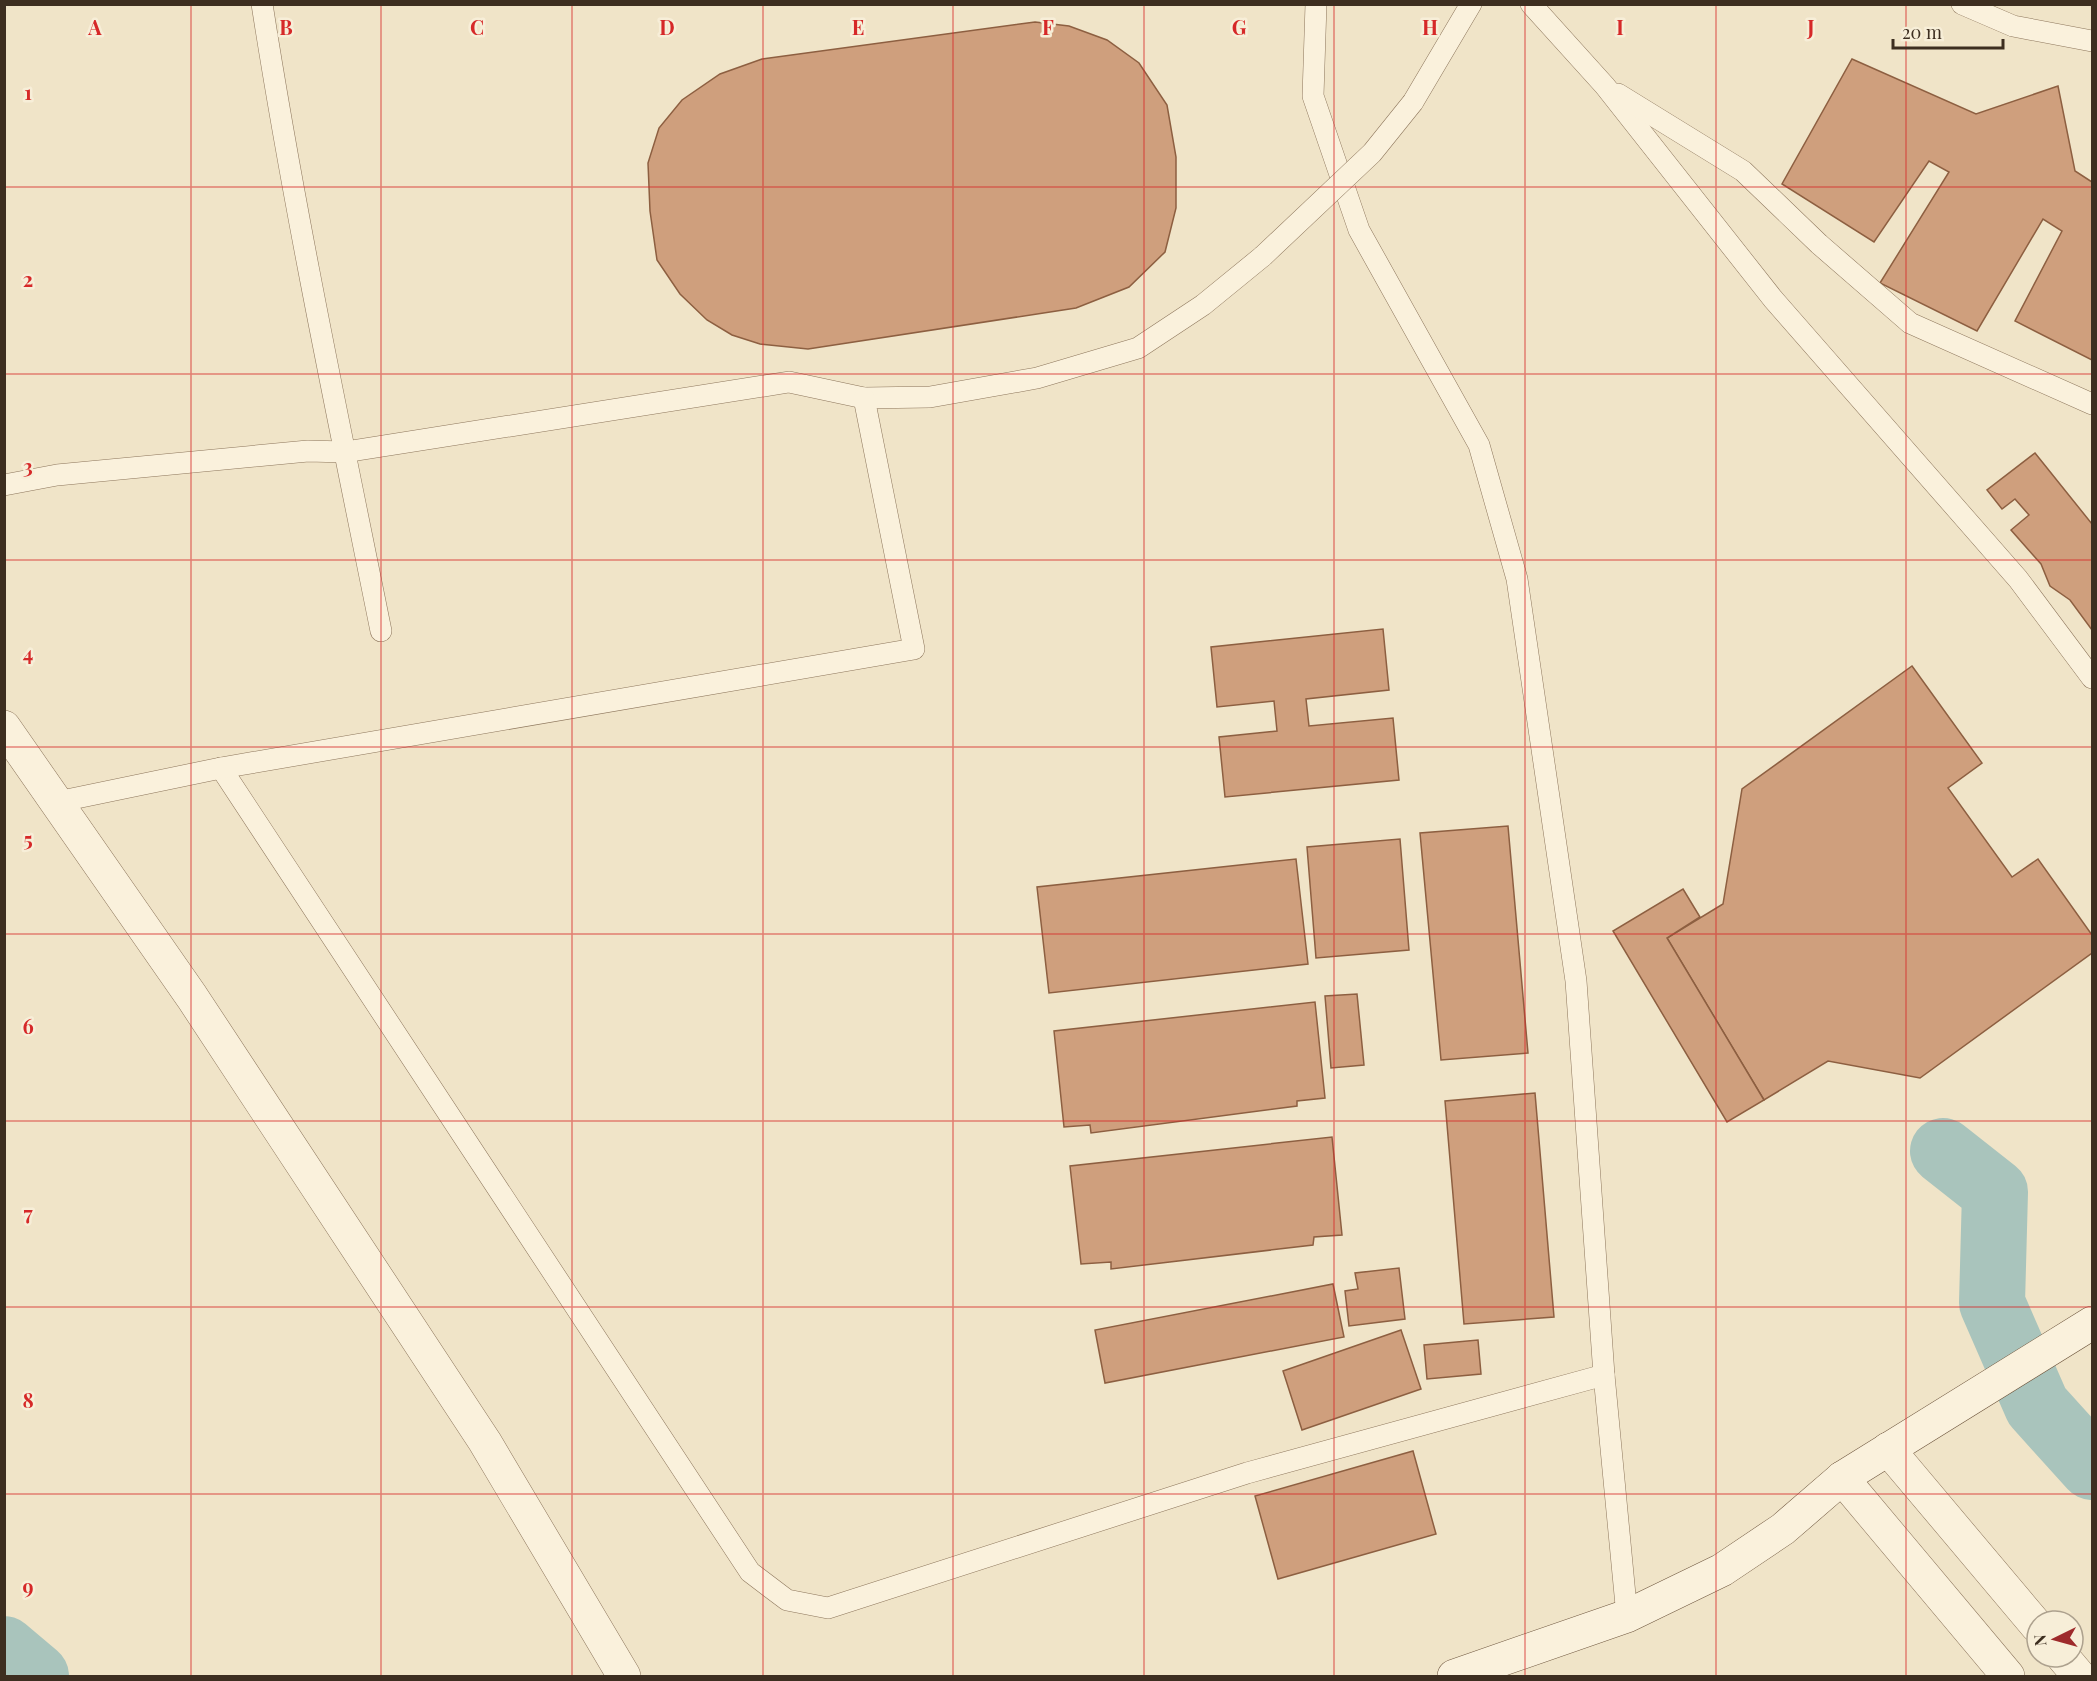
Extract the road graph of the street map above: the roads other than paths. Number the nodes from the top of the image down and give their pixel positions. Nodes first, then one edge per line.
1 (262, 4) edge
2 (1316, 4) edge
3 (1471, 4) edge
4 (1531, 4) edge
5 (1962, 4) edge
6 (2092, 41) edge
7 (1605, 86) junction
8 (864, 398) junction
9 (2092, 405) edge
10 (345, 452) junction
11 (4, 485) edge
12 (381, 631) dead end
13 (2092, 678) edge
14 (4, 726) edge
15 (221, 768) junction
16 (57, 802) junction
17 (2092, 1323) edge
18 (1605, 1375) junction
19 (1896, 1444) junction
20 (1842, 1478) junction
21 (2025, 1611) edge
22 (1627, 1616) junction
23 (624, 1677) edge
24 (1454, 1677) edge
25 (2008, 1677) edge

1 - 10 lane
2 - 18 lane
3 - 8 lane, bridge
4 - 7 lane
5 - 6 lane
7 - 9 lane
7 - 13 lane
8 - 10 lane
8 - 15 lane
10 - 11 lane
10 - 12 lane
14 - 16 street
15 - 16 lane
15 - 18 lane
16 - 23 street
17 - 19 street
18 - 22 lane
19 - 20 street
19 - 21 street
20 - 22 street
20 - 25 street
22 - 24 street

